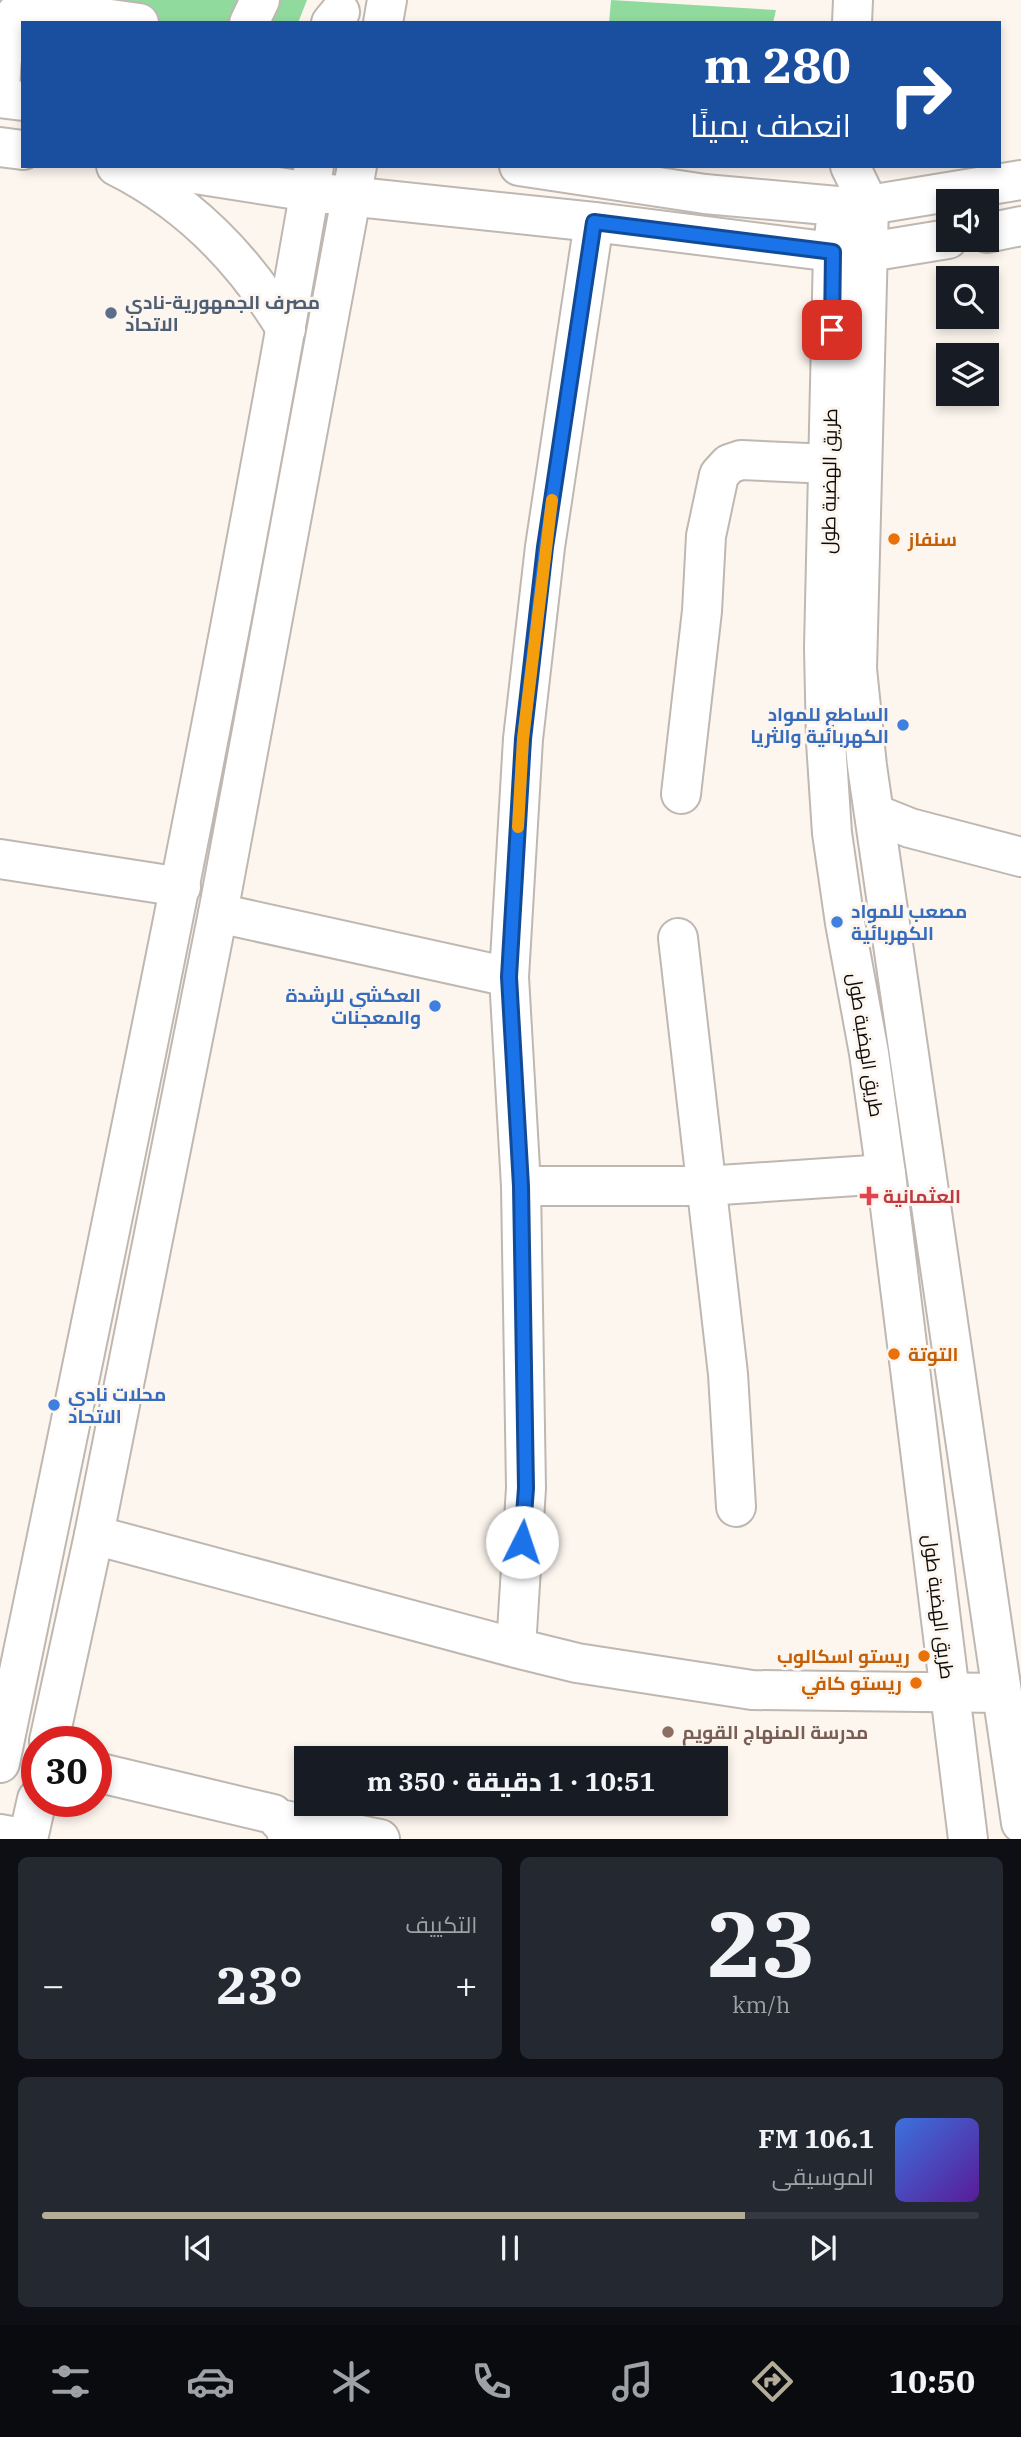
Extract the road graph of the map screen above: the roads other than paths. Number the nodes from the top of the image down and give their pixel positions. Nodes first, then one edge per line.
1 (260, 0) edge
2 (387, 0) edge
3 (853, 0) edge
4 (124, 21) edge
5 (250, 21) edge
6 (383, 21) edge
7 (852, 21) edge
8 (0, 92) edge
9 (0, 98) edge
10 (21, 102) edge
11 (0, 147) edge
12 (21, 150) edge
13 (119, 168) edge
14 (170, 168) edge
15 (543, 168) edge
16 (741, 168) edge
17 (848, 168) edge
18 (966, 168) edge
19 (312, 179) edge
20 (355, 181) edge
21 (1016, 181) edge
22 (705, 194) junction
23 (853, 206) junction
24 (594, 222) junction
25 (1021, 226) edge
26 (999, 231) edge
27 (936, 241) edge
28 (851, 252) junction
29 (286, 329) junction
30 (830, 464) junction
31 (681, 794) dead end
32 (875, 814) junction
33 (1021, 857) edge
34 (0, 859) edge
35 (181, 887) junction
36 (218, 913) junction
37 (678, 938) dead end
38 (509, 977) junction
39 (886, 1174) junction
40 (705, 1185) junction
41 (521, 1186) junction
42 (736, 1507) dead end
43 (94, 1535) junction
44 (516, 1648) junction
45 (1001, 1693) junction
46 (950, 1694) junction
47 (52, 1726) edge
48 (0, 1763) edge
49 (112, 1776) edge
50 (32, 1817) edge
51 (1021, 1823) edge
52 (284, 1829) edge
53 (0, 1834) edge
54 (27, 1839) edge
55 (380, 1839) edge
56 (968, 1839) edge

1 - 5 main road
2 - 6 main road
3 - 7 main road
4 - 8 main road
9 - 10 main road
11 - 12 main road
13 - 29 main road
14 - 19 main road
15 - 22 main road
16 - 22 main road
17 - 23 main road, طريق الهضبة طول
18 - 21 main road
19 - 20 main road
19 - 29 main road
20 - 24 main road
20 - 36 main road
21 - 23 main road
22 - 23 main road
23 - 28 main road, طريق الهضبة طول
24 - 28 main road
24 - 38 main road
25 - 26 main road
27 - 28 main road
28 - 30 main road, طريق الهضبة طول
28 - 32 main road, طريق الهضبة طول
29 - 35 main road
30 - 31 main road
30 - 39 main road, طريق الهضبة طول
32 - 33 main road
32 - 45 main road, طريق الهضبة طول
34 - 35 main road
35 - 48 main road
36 - 38 main road
36 - 43 main road
37 - 40 main road
38 - 41 main road
39 - 40 main road
39 - 46 main road, طريق الهضبة طول
40 - 41 main road
40 - 42 main road
41 - 44 main road
43 - 44 main road
43 - 47 main road
44 - 46 main road
45 - 46 main road
45 - 51 main road, طريق الهضبة طول
46 - 56 main road, طريق الهضبة طول
49 - 52 main road
50 - 54 main road
52 - 55 main road
53 - 54 main road

